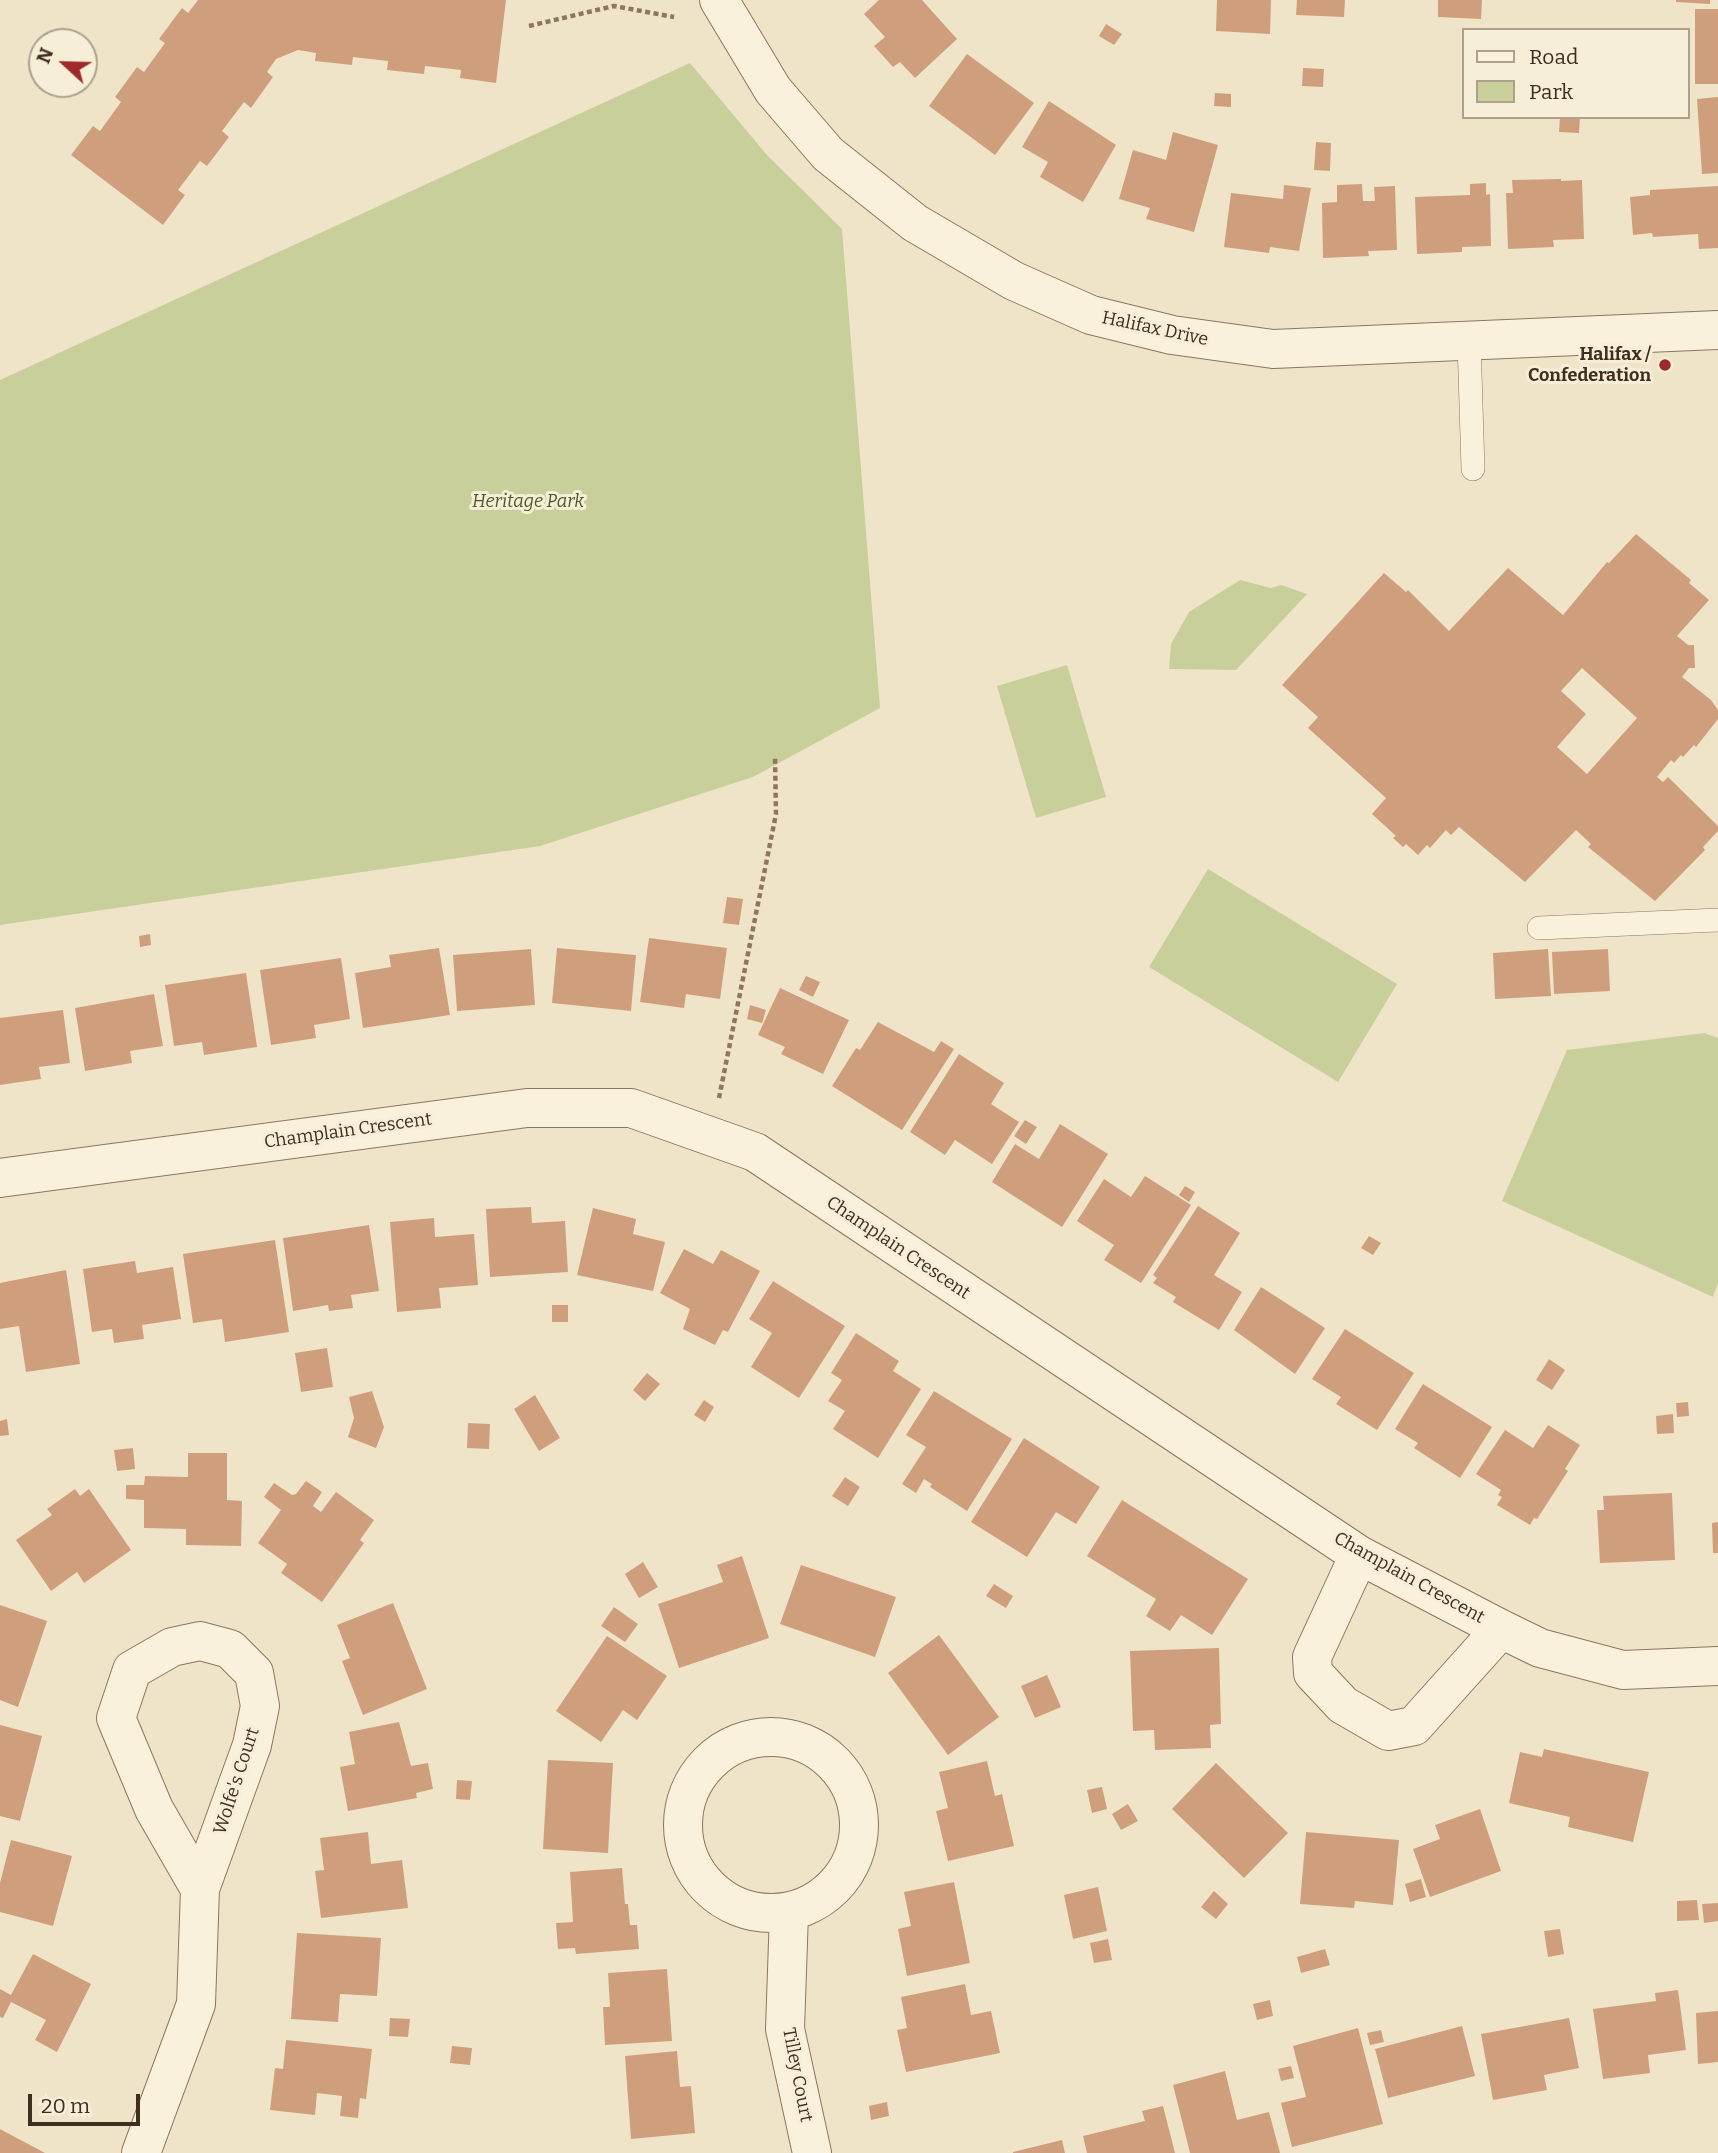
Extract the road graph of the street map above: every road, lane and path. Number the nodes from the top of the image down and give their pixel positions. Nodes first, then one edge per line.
1 (719, 0) edge
2 (674, 17) dead end
3 (529, 26) dead end
4 (1718, 330) edge
5 (1469, 341) junction
6 (1473, 469) dead end
7 (775, 756) dead end
8 (1718, 920) edge
9 (1539, 928) dead end
10 (712, 1137) junction
11 (0, 1178) edge
12 (1359, 1555) junction
13 (1501, 1629) junction
14 (1718, 1666) edge
15 (200, 1889) junction
16 (789, 1913) junction
17 (141, 2153) edge
18 (812, 2153) edge

1 - 5 street, Halifax Drive
2 - 3 path
4 - 5 street, Halifax Drive
5 - 6 lane
7 - 10 path
8 - 9 lane
10 - 11 street, Champlain Crescent
10 - 12 street, Champlain Crescent
12 - 13 street, Champlain Crescent
12 - 13 street
13 - 14 street, Champlain Crescent
15 - 15 street, Wolfe's Court
15 - 17 street, Wolfe's Court
16 - 16 street
16 - 18 street, Tilley Court

